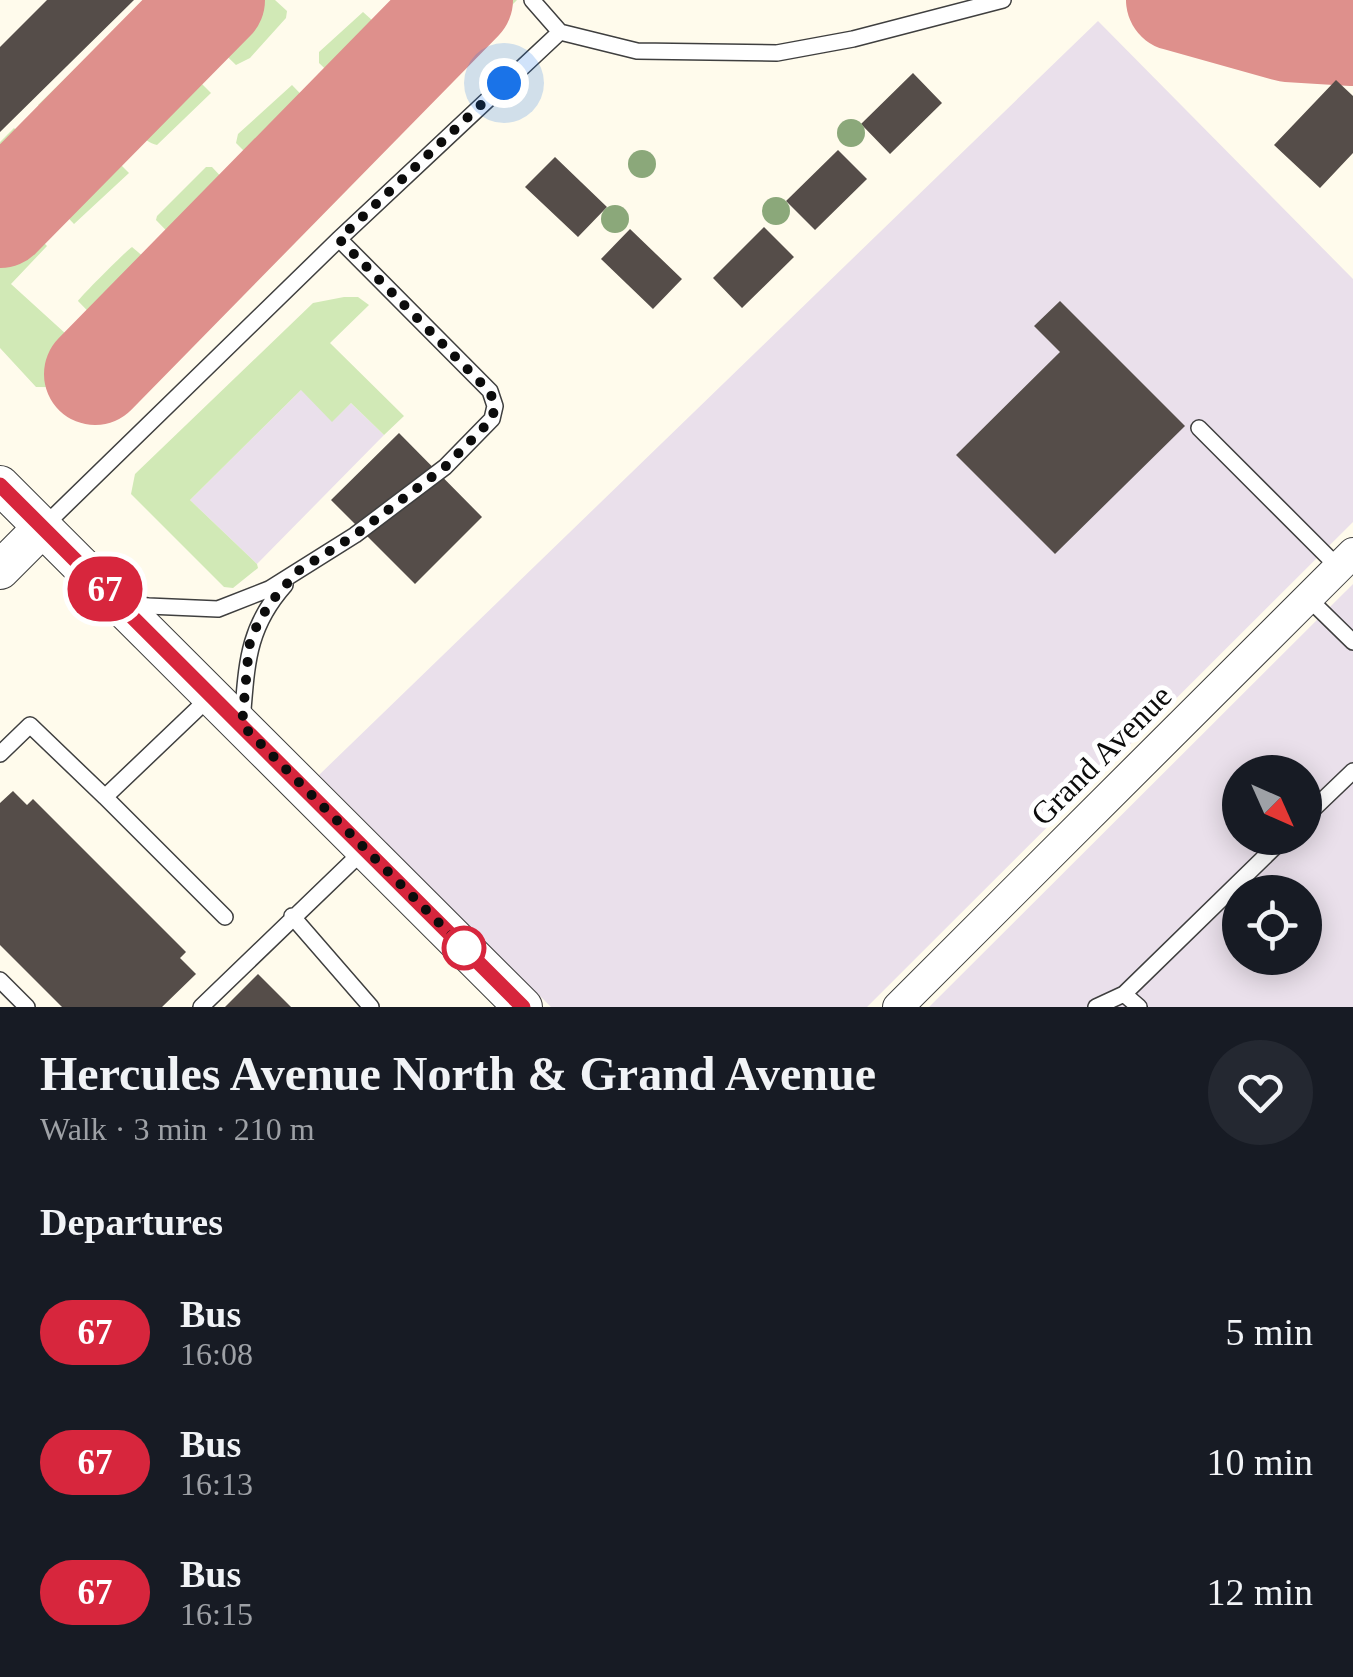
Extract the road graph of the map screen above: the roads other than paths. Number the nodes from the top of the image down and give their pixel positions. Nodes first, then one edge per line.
1 (532, 0) edge
2 (1003, 0) edge
3 (560, 32) junction
4 (339, 239) junction
5 (1199, 428) dead end
6 (0, 485) edge
7 (42, 528) junction
8 (1346, 560) edge
9 (0, 570) edge
10 (298, 571) junction
11 (1308, 598) junction
12 (114, 599) junction
13 (1353, 642) edge
14 (212, 696) junction
15 (242, 725) junction
16 (0, 754) edge
17 (1353, 770) edge
18 (105, 797) junction
19 (1322, 800) edge
20 (365, 849) junction
21 (1267, 855) edge
22 (292, 916) junction
23 (225, 917) dead end
24 (0, 980) edge
25 (1124, 994) junction
26 (27, 1007) edge
27 (201, 1007) edge
28 (371, 1007) edge
29 (523, 1007) edge
30 (898, 1007) edge
31 (1096, 1007) edge
32 (1139, 1007) edge

1 - 3 lane
2 - 3 lane
3 - 4 lane
4 - 7 lane
4 - 10 lane
5 - 8 lane
6 - 7 street
7 - 9 street
7 - 12 street
8 - 11 street, Grand Avenue
10 - 12 lane
10 - 15 lane
11 - 13 lane
11 - 30 street, Grand Avenue
12 - 14 street
14 - 15 street
14 - 18 lane
15 - 20 street
16 - 18 lane
17 - 19 lane
18 - 23 lane
20 - 22 lane
20 - 29 street
21 - 25 lane
22 - 27 lane
22 - 28 lane
24 - 26 lane
25 - 31 lane
25 - 32 lane

